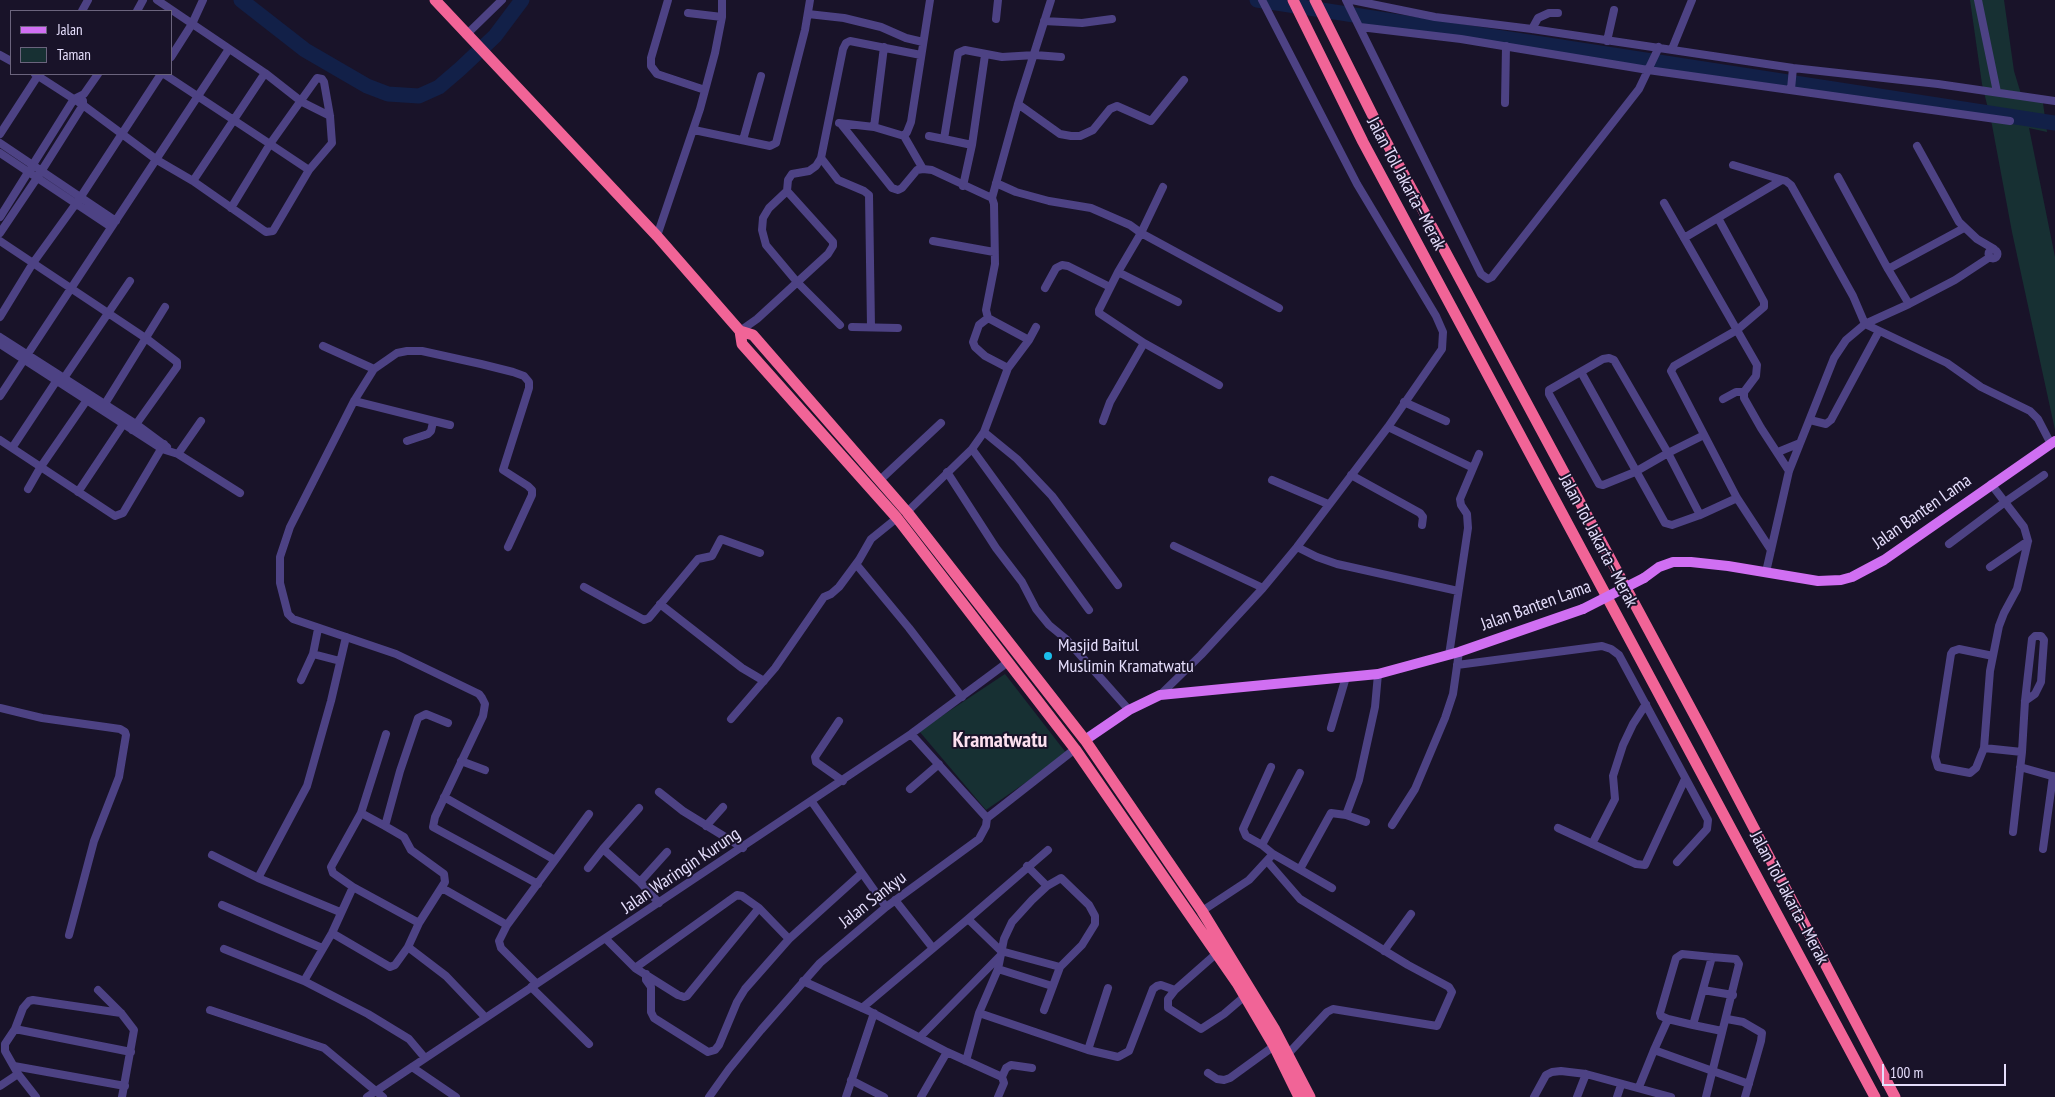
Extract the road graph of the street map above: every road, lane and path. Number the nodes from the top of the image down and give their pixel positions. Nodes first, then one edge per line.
1 (157, 0) edge
2 (203, 0) edge
3 (435, 0) edge
4 (502, 0) edge
5 (668, 0) edge
6 (722, 0) edge
7 (810, 0) edge
8 (930, 0) edge
9 (998, 0) edge
10 (1051, 0) edge
11 (1293, 0) edge
12 (1316, 0) edge
13 (1692, 0) edge
14 (1978, 0) edge
15 (1348, 1) edge
16 (1263, 2) edge
17 (172, 10) edge
18 (172, 10) edge
19 (1614, 10) dead end
20 (688, 13) dead end
21 (1558, 13) dead end
22 (808, 14) junction
23 (722, 17) junction
24 (996, 19) dead end
25 (1112, 19) dead end
26 (1044, 21) junction
27 (192, 24) junction
28 (1358, 24) junction
29 (1532, 29) junction
30 (468, 36) junction
31 (1607, 41) junction
32 (923, 42) junction
33 (1506, 46) junction
34 (884, 47) junction
35 (229, 49) junction
36 (1658, 49) junction
37 (1672, 50) junction
38 (921, 55) junction
39 (985, 55) junction
40 (1035, 55) junction
41 (172, 56) edge
42 (1061, 57) dead end
43 (1648, 70) junction
44 (1793, 70) junction
45 (265, 73) junction
46 (37, 75) edge
47 (39, 75) edge
48 (97, 75) edge
49 (162, 75) edge
50 (165, 75) edge
51 (761, 76) dead end
52 (1184, 80) dead end
53 (1791, 87) junction
54 (705, 90) junction
55 (1998, 92) junction
56 (84, 94) junction
57 (199, 96) junction
58 (74, 99) junction
59 (2055, 101) edge
60 (302, 102) junction
61 (1505, 103) dead end
62 (1018, 104) junction
63 (83, 105) junction
64 (330, 116) junction
65 (235, 120) junction
66 (830, 121) junction
67 (2010, 121) dead end
68 (841, 124) junction
69 (874, 127) junction
70 (694, 130) junction
71 (0, 134) edge
72 (121, 134) junction
73 (904, 136) junction
74 (929, 136) dead end
75 (944, 139) junction
76 (743, 140) junction
77 (0, 143) edge
78 (270, 144) junction
79 (972, 144) junction
80 (1917, 146) dead end
81 (0, 153) edge
82 (822, 158) junction
83 (157, 160) junction
84 (1733, 165) dead end
85 (31, 169) junction
86 (923, 169) junction
87 (309, 170) junction
88 (40, 174) junction
89 (1838, 177) dead end
90 (1780, 180) junction
91 (193, 181) junction
92 (996, 183) junction
93 (963, 186) junction
94 (1163, 187) dead end
95 (787, 191) junction
96 (992, 198) junction
97 (78, 201) junction
98 (1664, 203) dead end
99 (230, 208) junction
100 (0, 217) edge
101 (1718, 218) junction
102 (113, 224) junction
103 (1964, 228) junction
104 (0, 233) edge
105 (1141, 233) junction
106 (657, 236) junction
107 (1684, 238) junction
108 (0, 241) edge
109 (933, 241) dead end
110 (994, 252) junction
111 (33, 263) junction
112 (1888, 270) junction
113 (1118, 272) junction
114 (130, 281) dead end
115 (797, 282) junction
116 (1110, 287) junction
117 (71, 288) junction
118 (1045, 288) dead end
119 (1178, 302) dead end
120 (1909, 304) junction
121 (166, 307) dead end
122 (1279, 308) dead end
123 (108, 314) junction
124 (0, 317) edge
125 (988, 318) junction
126 (1865, 324) junction
127 (840, 325) dead end
128 (852, 327) dead end
129 (872, 327) junction
130 (1036, 327) dead end
131 (898, 328) dead end
132 (1737, 330) junction
133 (740, 331) junction
134 (1879, 331) junction
135 (0, 337) edge
136 (147, 339) junction
137 (1029, 340) junction
138 (1144, 343) junction
139 (0, 344) edge
140 (324, 346) dead end
141 (26, 357) junction
142 (1008, 368) junction
143 (374, 369) junction
144 (1581, 372) junction
145 (60, 380) junction
146 (1219, 385) dead end
147 (1744, 392) junction
148 (0, 396) edge
149 (88, 397) junction
150 (1723, 399) dead end
151 (354, 401) junction
152 (1404, 402) junction
153 (103, 407) junction
154 (1810, 420) junction
155 (201, 421) dead end
156 (1102, 421) dead end
157 (1446, 421) dead end
158 (125, 422) junction
159 (433, 422) junction
160 (941, 423) dead end
161 (450, 425) dead end
162 (134, 427) junction
163 (1388, 427) junction
164 (984, 432) junction
165 (1704, 435) junction
166 (407, 441) dead end
167 (2, 442) edge
168 (2053, 442) edge
169 (1800, 443) junction
170 (12, 448) junction
171 (972, 449) junction
172 (169, 450) junction
173 (0, 451) edge
174 (1778, 452) junction
175 (1668, 453) junction
176 (1479, 454) dead end
177 (40, 468) junction
178 (1473, 468) junction
179 (1789, 471) junction
180 (947, 472) junction
181 (1635, 472) junction
182 (1351, 475) junction
183 (2044, 475) dead end
184 (880, 480) junction
185 (1272, 480) dead end
186 (1991, 484) junction
187 (28, 489) dead end
188 (78, 492) junction
189 (240, 493) dead end
190 (1737, 498) junction
191 (2005, 502) junction
192 (1328, 504) junction
193 (902, 515) junction
194 (1700, 515) junction
195 (1422, 525) dead end
196 (2028, 540) junction
197 (1949, 544) dead end
198 (1174, 546) dead end
199 (508, 547) dead end
200 (1297, 547) junction
201 (1771, 550) junction
202 (760, 553) dead end
203 (856, 564) junction
204 (1990, 567) dead end
205 (1766, 572) junction
206 (1118, 584) dead end
207 (584, 587) dead end
208 (1263, 588) junction
209 (1458, 591) junction
210 (660, 604) junction
211 (1089, 610) dead end
212 (318, 629) junction
213 (346, 636) junction
214 (1459, 652) junction
215 (313, 654) junction
216 (1448, 655) junction
217 (1993, 656) junction
218 (340, 661) junction
219 (1008, 662) junction
220 (1457, 665) junction
221 (1378, 674) junction
222 (1346, 678) junction
223 (301, 680) dead end
224 (764, 680) junction
225 (1160, 695) junction
226 (962, 697) junction
227 (2024, 701) junction
228 (1646, 704) junction
229 (0, 708) edge
230 (1129, 710) junction
231 (731, 719) dead end
232 (839, 720) dead end
233 (448, 723) dead end
234 (1331, 728) dead end
235 (386, 734) dead end
236 (911, 734) junction
237 (1085, 740) junction
238 (1984, 748) junction
239 (1075, 749) junction
240 (2022, 752) junction
241 (461, 760) junction
242 (939, 764) junction
243 (1271, 766) dead end
244 (2020, 767) junction
245 (485, 770) dead end
246 (1300, 773) dead end
247 (2054, 776) edge
248 (1685, 779) junction
249 (843, 781) junction
250 (910, 789) dead end
251 (658, 792) dead end
252 (444, 797) junction
253 (812, 802) junction
254 (723, 807) dead end
255 (639, 808) dead end
256 (361, 813) junction
257 (589, 814) dead end
258 (1346, 815) junction
259 (987, 818) junction
260 (1366, 822) dead end
261 (1392, 825) dead end
262 (385, 826) junction
263 (706, 826) junction
264 (1558, 828) dead end
265 (2012, 832) dead end
266 (1262, 844) junction
267 (1592, 844) junction
268 (743, 848) junction
269 (603, 849) junction
270 (2043, 849) dead end
271 (1048, 850) dead end
272 (667, 852) dead end
273 (1273, 854) junction
274 (212, 855) dead end
275 (555, 860) junction
276 (1267, 862) junction
277 (1678, 862) dead end
278 (1027, 866) junction
279 (588, 868) dead end
280 (1300, 869) junction
281 (862, 872) junction
282 (258, 878) junction
283 (640, 882) junction
284 (538, 884) junction
285 (1047, 886) junction
286 (353, 887) junction
287 (442, 888) junction
288 (1332, 888) dead end
289 (895, 900) junction
290 (659, 903) junction
291 (222, 905) dead end
292 (886, 907) junction
293 (759, 908) junction
294 (1202, 911) junction
295 (340, 912) junction
296 (1411, 914) dead end
297 (968, 919) junction
298 (419, 923) junction
299 (507, 925) junction
300 (332, 933) junction
301 (69, 935) dead end
302 (606, 939) junction
303 (789, 939) junction
304 (408, 947) junction
305 (322, 948) junction
306 (932, 948) junction
307 (224, 949) dead end
308 (1384, 951) junction
309 (1217, 952) junction
310 (1000, 954) junction
311 (1712, 957) junction
312 (1060, 967) junction
313 (635, 968) junction
314 (998, 969) junction
315 (646, 974) junction
316 (304, 980) junction
317 (803, 981) junction
318 (534, 985) junction
319 (1052, 986) junction
320 (1108, 988) dead end
321 (98, 990) dead end
322 (1175, 990) junction
323 (1703, 990) junction
324 (1733, 995) junction
325 (1245, 996) junction
326 (862, 1008) junction
327 (210, 1010) dead end
328 (1044, 1010) dead end
329 (121, 1013) junction
330 (874, 1013) junction
331 (979, 1013) junction
332 (485, 1017) junction
333 (1668, 1019) junction
334 (1727, 1019) junction
335 (1693, 1025) junction
336 (15, 1029) junction
337 (1722, 1031) junction
338 (920, 1037) junction
339 (590, 1044) dead end
340 (1274, 1046) junction
341 (1088, 1050) junction
342 (1654, 1050) junction
343 (3, 1052) edge
344 (131, 1052) junction
345 (947, 1052) junction
346 (1288, 1054) junction
347 (425, 1058) junction
348 (966, 1061) junction
349 (14, 1066) junction
350 (412, 1067) junction
351 (1032, 1068) dead end
352 (1713, 1070) junction
353 (1208, 1073) dead end
354 (18, 1074) junction
355 (1586, 1074) junction
356 (1002, 1077) junction
357 (851, 1080) junction
358 (1749, 1084) junction
359 (1621, 1085) junction
360 (0, 1086) edge
361 (125, 1086) junction
362 (1639, 1088) junction
363 (377, 1090) junction
364 (36, 1097) edge
365 (122, 1097) edge
366 (367, 1097) edge
367 (383, 1097) edge
368 (454, 1097) edge
369 (709, 1097) edge
370 (846, 1097) edge
371 (884, 1097) edge
372 (921, 1097) edge
373 (998, 1097) edge
374 (1299, 1097) edge
375 (1310, 1097) edge
376 (1534, 1097) edge
377 (1577, 1097) edge
378 (1617, 1097) edge
379 (1671, 1097) edge
380 (1706, 1097) edge
381 (1745, 1097) edge
382 (1875, 1097) edge
383 (1896, 1097) edge

1 - 17 street
2 - 27 street
3 - 30 highway
4 - 30 street
5 - 54 street
6 - 23 street
7 - 22 street
8 - 32 street
9 - 24 street
10 - 26 street
11 - 382 highway, Jalan Tol Jakarta–Merak
12 - 383 highway, Jalan Tol Jakarta–Merak
13 - 37 street
14 - 55 street
15 - 28 street
15 - 29 street
16 - 152 street
18 - 27 street
19 - 31 street
20 - 23 street
21 - 29 street
22 - 32 street
22 - 76 street
23 - 54 street
25 - 26 street
26 - 40 street
27 - 35 street
27 - 41 street
28 - 33 street
28 - 43 street
29 - 31 street
30 - 106 highway
31 - 36 street
32 - 38 street
33 - 43 street
33 - 61 street
34 - 38 street
34 - 66 street
34 - 69 street
35 - 45 street
35 - 57 street
36 - 37 street
36 - 43 street
37 - 44 street
38 - 73 street
39 - 40 street
39 - 75 street
39 - 79 street
40 - 42 street
40 - 62 street
43 - 53 street
44 - 53 street
44 - 55 street
45 - 60 street
45 - 65 street
46 - 71 street
47 - 58 street
48 - 56 street
49 - 72 street
50 - 57 street
51 - 76 street
52 - 62 street
53 - 67 street
54 - 70 street
55 - 59 street
56 - 58 street
56 - 63 street
57 - 65 street
57 - 83 street
58 - 63 street
58 - 85 street
60 - 64 street
60 - 64 street
60 - 78 street
62 - 92 street
63 - 72 street
63 - 88 street
64 - 87 street
65 - 78 street
65 - 91 street
66 - 68 street
66 - 82 street
68 - 69 street
68 - 86 street
69 - 73 street
70 - 76 street
70 - 106 street
72 - 83 street
72 - 97 street
73 - 86 street
74 - 75 street
75 - 79 street
77 - 85 street
78 - 87 street
78 - 99 street
79 - 93 street
80 - 103 street
81 - 85 street
82 - 95 street
82 - 129 street
83 - 91 street
83 - 102 street
84 - 90 street
85 - 88 street
85 - 100 street
86 - 93 street
87 - 99 street
88 - 97 street
88 - 104 street
89 - 112 street
90 - 101 street
90 - 126 street
91 - 99 street
92 - 96 street
92 - 105 street
93 - 96 street
94 - 105 street
95 - 115 street
95 - 115 street
96 - 110 street
97 - 102 street
97 - 111 street
98 - 107 street
101 - 107 street
101 - 132 street
102 - 117 street
103 - 112 street
103 - 120 street
105 - 113 street
105 - 122 street
106 - 133 highway
107 - 132 street
108 - 111 street
109 - 110 street
110 - 125 street
111 - 117 street
111 - 124 street
112 - 120 street
113 - 116 street
113 - 119 street
114 - 123 street
115 - 127 street
115 - 133 street
116 - 118 street
116 - 138 street
117 - 123 street
117 - 141 street
120 - 126 street
121 - 136 street
123 - 136 street
123 - 145 street
125 - 137 street
125 - 142 street
126 - 134 street
126 - 154 street
128 - 129 street
129 - 131 street
130 - 137 street
132 - 147 street
132 - 165 street
133 - 184 highway
133 - 193 highway
134 - 154 street
134 - 168 street
135 - 141 street
136 - 153 street
136 - 162 street
137 - 142 street
138 - 146 street
138 - 156 street
139 - 141 street
140 - 143 street
141 - 145 street
141 - 148 street
142 - 164 street
143 - 151 street
143 - 199 street
144 - 175 street
144 - 181 street
144 - 181 street
145 - 149 street
145 - 170 street
147 - 150 street
147 - 174 street
149 - 153 street
149 - 177 street
151 - 159 street
151 - 212 street
152 - 157 street
152 - 163 street
153 - 158 street
154 - 169 street
155 - 172 street
158 - 162 street
158 - 188 street
159 - 161 street
159 - 166 street
160 - 184 street
162 - 172 street
163 - 178 street
163 - 182 street
164 - 171 street
164 - 206 street
165 - 175 street
165 - 190 street
167 - 170 street
167 - 173 street
168 - 186 main road, Jalan Banten Lama
169 - 174 street
169 - 179 street
170 - 177 street
171 - 180 street
171 - 211 street
172 - 188 street
172 - 189 street
174 - 179 street
175 - 181 street
175 - 194 street
176 - 178 street
177 - 187 street
177 - 188 street
178 - 209 street
179 - 201 street
180 - 193 street
180 - 230 street
181 - 194 street
182 - 192 street
182 - 195 street
183 - 191 street
184 - 193 highway
185 - 192 street
186 - 191 street
186 - 205 main road, Jalan Banten Lama
190 - 194 street
190 - 201 street
191 - 196 street
191 - 197 street
192 - 200 street
193 - 203 street
193 - 219 highway
193 - 237 highway
196 - 204 street
196 - 217 street
198 - 208 street
200 - 208 street
200 - 209 street
201 - 205 street
202 - 210 street
203 - 224 street
203 - 226 street
205 - 214 main road, Jalan Banten Lama, bridge
207 - 210 street
208 - 225 street
209 - 216 street
210 - 224 street
212 - 213 street
212 - 215 street
213 - 218 street
213 - 241 street
214 - 216 main road, Jalan Banten Lama
214 - 220 street
215 - 218 street
215 - 223 street
216 - 221 main road, Jalan Banten Lama
217 - 238 street
217 - 238 street
218 - 282 street
219 - 226 street, Jalan Waringin Kurung
219 - 239 highway
220 - 228 street
220 - 261 street
221 - 222 main road, Jalan Banten Lama
221 - 258 street
222 - 225 main road, Jalan Banten Lama
222 - 234 street
224 - 231 street
225 - 230 main road, Jalan Banten Lama
226 - 236 street, Jalan Waringin Kurung
227 - 227 street
227 - 240 street
228 - 248 street
228 - 267 street
229 - 301 street
230 - 237 main road, Jalan Banten Lama
232 - 249 street
233 - 262 street
235 - 256 street
236 - 242 street
236 - 249 street, Jalan Waringin Kurung
237 - 294 highway
238 - 240 street
239 - 259 street, Jalan Sankyu
239 - 309 highway
240 - 244 street
241 - 245 street
241 - 252 street
242 - 250 street
242 - 259 street
243 - 266 street
244 - 247 street
244 - 265 street
246 - 266 street
247 - 270 street
248 - 267 street
248 - 277 street
249 - 253 street, Jalan Waringin Kurung
251 - 263 street
252 - 275 street
252 - 284 street
253 - 268 street, Jalan Waringin Kurung
253 - 281 street
254 - 263 street
255 - 269 street
256 - 262 street
256 - 286 street
257 - 275 street
258 - 260 street
258 - 280 street
259 - 289 street, Jalan Sankyu
262 - 287 street
263 - 268 street
264 - 267 street
266 - 273 street
268 - 290 street, Jalan Waringin Kurung
269 - 279 street
269 - 283 street
271 - 278 street
272 - 283 street
273 - 276 street
273 - 280 street
274 - 282 street
275 - 284 street
276 - 294 street
276 - 308 street
278 - 285 street
278 - 297 street
280 - 288 street
281 - 292 street
281 - 303 street
282 - 295 street
283 - 290 street
284 - 299 street
285 - 310 street
285 - 312 street
286 - 295 street
286 - 298 street
287 - 298 street
287 - 299 street
289 - 292 street, Jalan Sankyu
289 - 306 street
290 - 302 street, Jalan Waringin Kurung
291 - 305 street
292 - 317 street, Jalan Sankyu
293 - 303 street
293 - 313 street
293 - 315 street
294 - 346 highway
295 - 300 street
296 - 308 street
297 - 306 street
297 - 310 street
298 - 304 street
299 - 318 street
300 - 304 street
300 - 305 street
302 - 313 street
302 - 318 street, Jalan Waringin Kurung
303 - 315 street
304 - 332 street
305 - 316 street
306 - 326 street
307 - 316 street
308 - 346 street
309 - 322 street
309 - 325 highway
310 - 312 street
310 - 314 street
310 - 338 street
311 - 323 street
311 - 324 street
311 - 333 street
312 - 319 street
313 - 315 street
314 - 319 street
314 - 331 street
316 - 347 street
317 - 326 street
317 - 369 street, Jalan Sankyu
318 - 332 street, Jalan Waringin Kurung
318 - 339 street
319 - 328 street
320 - 341 street
321 - 329 street
322 - 325 street
322 - 341 street
323 - 324 street
323 - 335 street
324 - 334 street
325 - 340 highway
326 - 330 street
327 - 363 street
329 - 336 street
329 - 344 street
330 - 338 street
330 - 357 street
331 - 341 street
331 - 348 street
332 - 347 street, Jalan Waringin Kurung
333 - 335 street
333 - 342 street
334 - 337 street
334 - 358 street
335 - 337 street
336 - 343 street
336 - 344 street
337 - 352 street
338 - 345 street
340 - 353 street
340 - 374 highway
342 - 352 street
342 - 362 street
343 - 349 street
344 - 361 street
345 - 348 street
345 - 372 street
346 - 375 highway
347 - 350 street, Jalan Waringin Kurung
348 - 356 street
349 - 354 street
349 - 361 street
350 - 363 street, Jalan Waringin Kurung
350 - 368 street
351 - 356 street
352 - 358 street
352 - 380 street
354 - 360 street
354 - 364 street
355 - 359 street
355 - 376 street
355 - 377 street
356 - 373 street
357 - 370 street
357 - 371 street
358 - 381 street
359 - 362 street
359 - 378 street
361 - 365 street
362 - 379 street
363 - 366 street, Jalan Waringin Kurung
363 - 367 street

